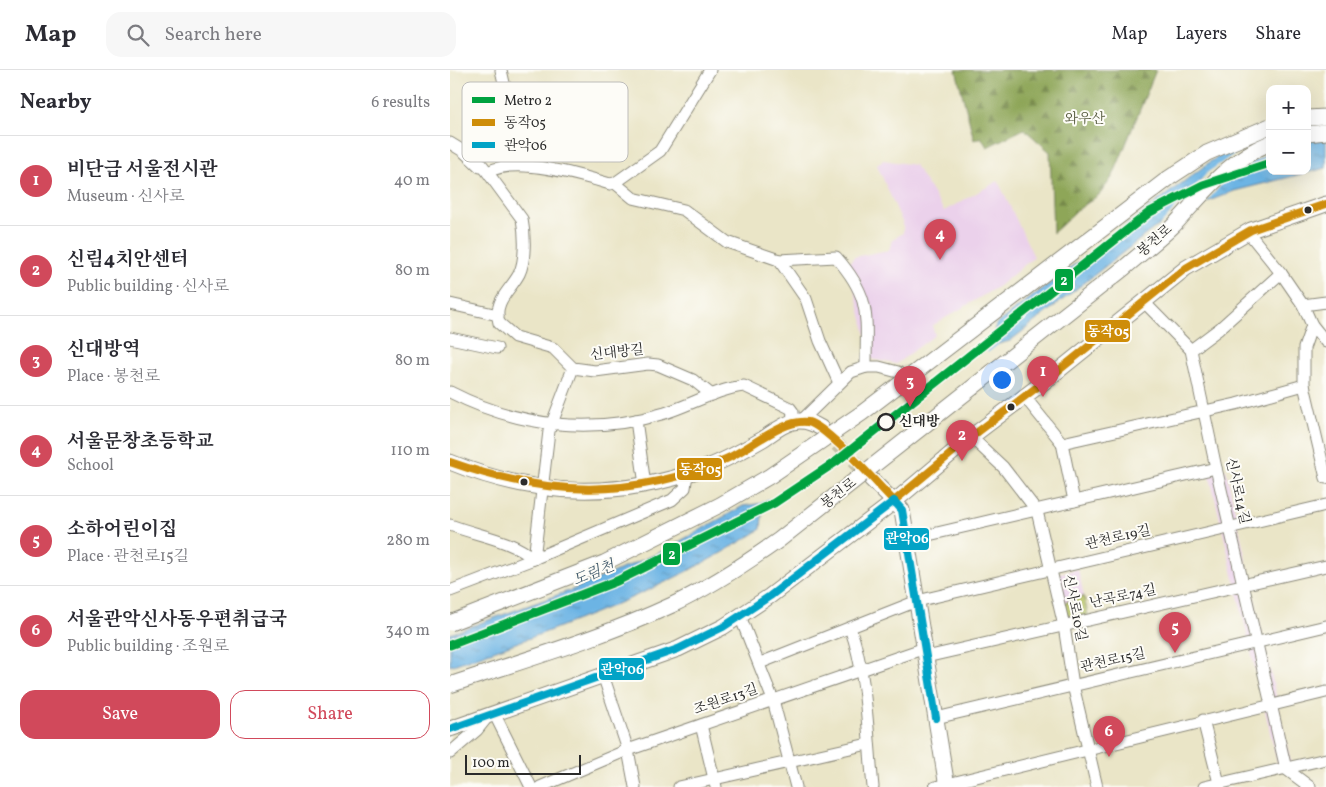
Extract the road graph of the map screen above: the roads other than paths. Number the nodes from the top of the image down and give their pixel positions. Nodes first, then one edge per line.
1 (710, 70) edge
2 (1326, 117) edge
3 (1311, 118) edge
4 (1266, 128) edge
5 (1326, 132) edge
6 (1311, 134) edge
7 (450, 143) edge
8 (1266, 145) edge
9 (462, 152) edge
10 (475, 162) edge
11 (481, 162) edge
12 (488, 172) junction
13 (615, 183) junction
14 (1326, 204) edge
15 (1248, 232) junction
16 (779, 260) junction
17 (1282, 273) junction
18 (1143, 301) junction
19 (1326, 302) edge
20 (450, 304) edge
21 (1303, 305) junction
22 (498, 315) junction
23 (1312, 325) junction
24 (450, 338) edge
25 (1326, 342) edge
26 (497, 348) dead end
27 (1191, 350) junction
28 (866, 367) junction
29 (573, 368) junction
30 (898, 372) dead end
31 (839, 383) junction
32 (1304, 385) junction
33 (450, 392) edge
34 (712, 395) junction
35 (1024, 396) junction
36 (1203, 411) junction
37 (636, 420) junction
38 (797, 422) junction
39 (550, 424) junction
40 (822, 428) tunnel mouth
41 (971, 437) junction
42 (1062, 443) junction
43 (450, 462) edge
44 (1216, 468) junction
45 (687, 474) junction
46 (1326, 478) edge
47 (871, 479) tunnel mouth
48 (645, 485) junction
49 (544, 488) junction
50 (897, 499) junction
51 (1074, 501) junction
52 (1326, 505) edge
53 (1037, 511) junction
54 (451, 526) edge
55 (1230, 527) junction
56 (912, 539) junction
57 (534, 559) junction
58 (1326, 566) edge
59 (1051, 569) junction
60 (1243, 584) junction
61 (450, 591) edge
62 (921, 600) junction
63 (740, 616) junction
64 (450, 623) edge
65 (1064, 626) junction
66 (1326, 626) edge
67 (850, 628) junction
68 (1256, 642) junction
69 (928, 654) junction
70 (760, 663) junction
71 (861, 671) junction
72 (603, 675) junction
73 (1073, 685) junction
74 (450, 686) edge
75 (1326, 692) edge
76 (773, 700) junction
77 (1272, 705) junction
78 (492, 714) junction
79 (940, 717) junction
80 (1203, 720) junction
81 (701, 725) junction
82 (450, 729) edge
83 (868, 744) junction
84 (628, 750) junction
85 (1087, 750) junction
86 (450, 754) edge
87 (1326, 759) edge
88 (790, 762) junction
89 (1286, 769) junction
90 (715, 783) edge
91 (1218, 783) junction
92 (948, 786) edge
93 (532, 787) edge
94 (540, 787) edge
95 (635, 787) edge
96 (679, 787) edge
97 (796, 787) edge
98 (873, 787) edge
99 (1097, 787) edge
100 (1204, 787) edge
101 (1310, 787) edge

1 - 13 street
2 - 3 main road
4 - 64 main road, bridge
5 - 6 main road
7 - 9 street
8 - 74 main road, 봉천로, bridge
10 - 12 street
11 - 12 street
12 - 13 street
12 - 22 street
13 - 16 street
14 - 15 main road
15 - 17 street
15 - 18 main road
16 - 28 street
16 - 31 street
17 - 21 street
17 - 27 street
18 - 27 street
18 - 35 main road
19 - 21 street
20 - 22 street
21 - 23 street
22 - 29 street, 신대방길
23 - 25 street
23 - 32 street
24 - 26 street
27 - 36 street, 신사로14길
28 - 30 street
28 - 31 street
29 - 34 street, 신대방길
29 - 39 street
31 - 38 street
32 - 36 street
32 - 46 street
33 - 39 street
34 - 37 street
34 - 38 street
35 - 41 main road
35 - 42 street
36 - 42 street
36 - 44 street, 신사로14길
37 - 39 street
37 - 48 street
38 - 40 main road
38 - 45 main road
39 - 49 street
41 - 50 main road
41 - 53 street, 신사로10길
42 - 51 street
43 - 49 main road
44 - 51 street
44 - 55 street, 신사로14길
45 - 48 main road
45 - 57 street
47 - 50 main road
48 - 49 main road
49 - 57 street
50 - 56 main road
50 - 63 main road
51 - 53 street
52 - 55 street, 관천로19길
53 - 56 street
53 - 59 street, 신사로10길
54 - 57 street
55 - 59 street, 관천로19길
55 - 60 street, 신사로14길
56 - 62 main road
57 - 61 street
58 - 60 street, 난곡로74길
59 - 62 street, 관천로19길
59 - 65 street, 신사로10길
60 - 65 street, 난곡로74길
60 - 68 street, 신사로14길
62 - 67 street, 관천로19길
62 - 69 main road
63 - 70 street
63 - 72 main road
65 - 69 street, 난곡로74길
65 - 73 street, 신사로10길
66 - 68 street, 관천로15길
67 - 70 street, 관천로19길
67 - 71 street
68 - 73 street, 관천로15길
68 - 77 street, 신사로14길
69 - 71 street, 조원로13길
69 - 79 main road
70 - 76 street
71 - 76 street, 조원로13길
71 - 83 street
72 - 78 main road
72 - 84 street
73 - 79 street, 관천로15길
73 - 85 street, 신사로10길
75 - 77 street
76 - 81 street, 조원로13길
76 - 88 street
77 - 80 street
77 - 89 street, 신사로14길
78 - 82 main road
78 - 86 street
78 - 93 street
79 - 92 main road
80 - 85 street
80 - 91 street
81 - 84 street, 조원로13길
81 - 90 street
83 - 88 street
83 - 98 street
84 - 94 street, 조원로13길
84 - 95 street
85 - 92 street
85 - 99 street, 신사로10길
87 - 89 street
88 - 90 street
88 - 97 street
89 - 91 street
89 - 101 street
90 - 96 street
91 - 100 street

